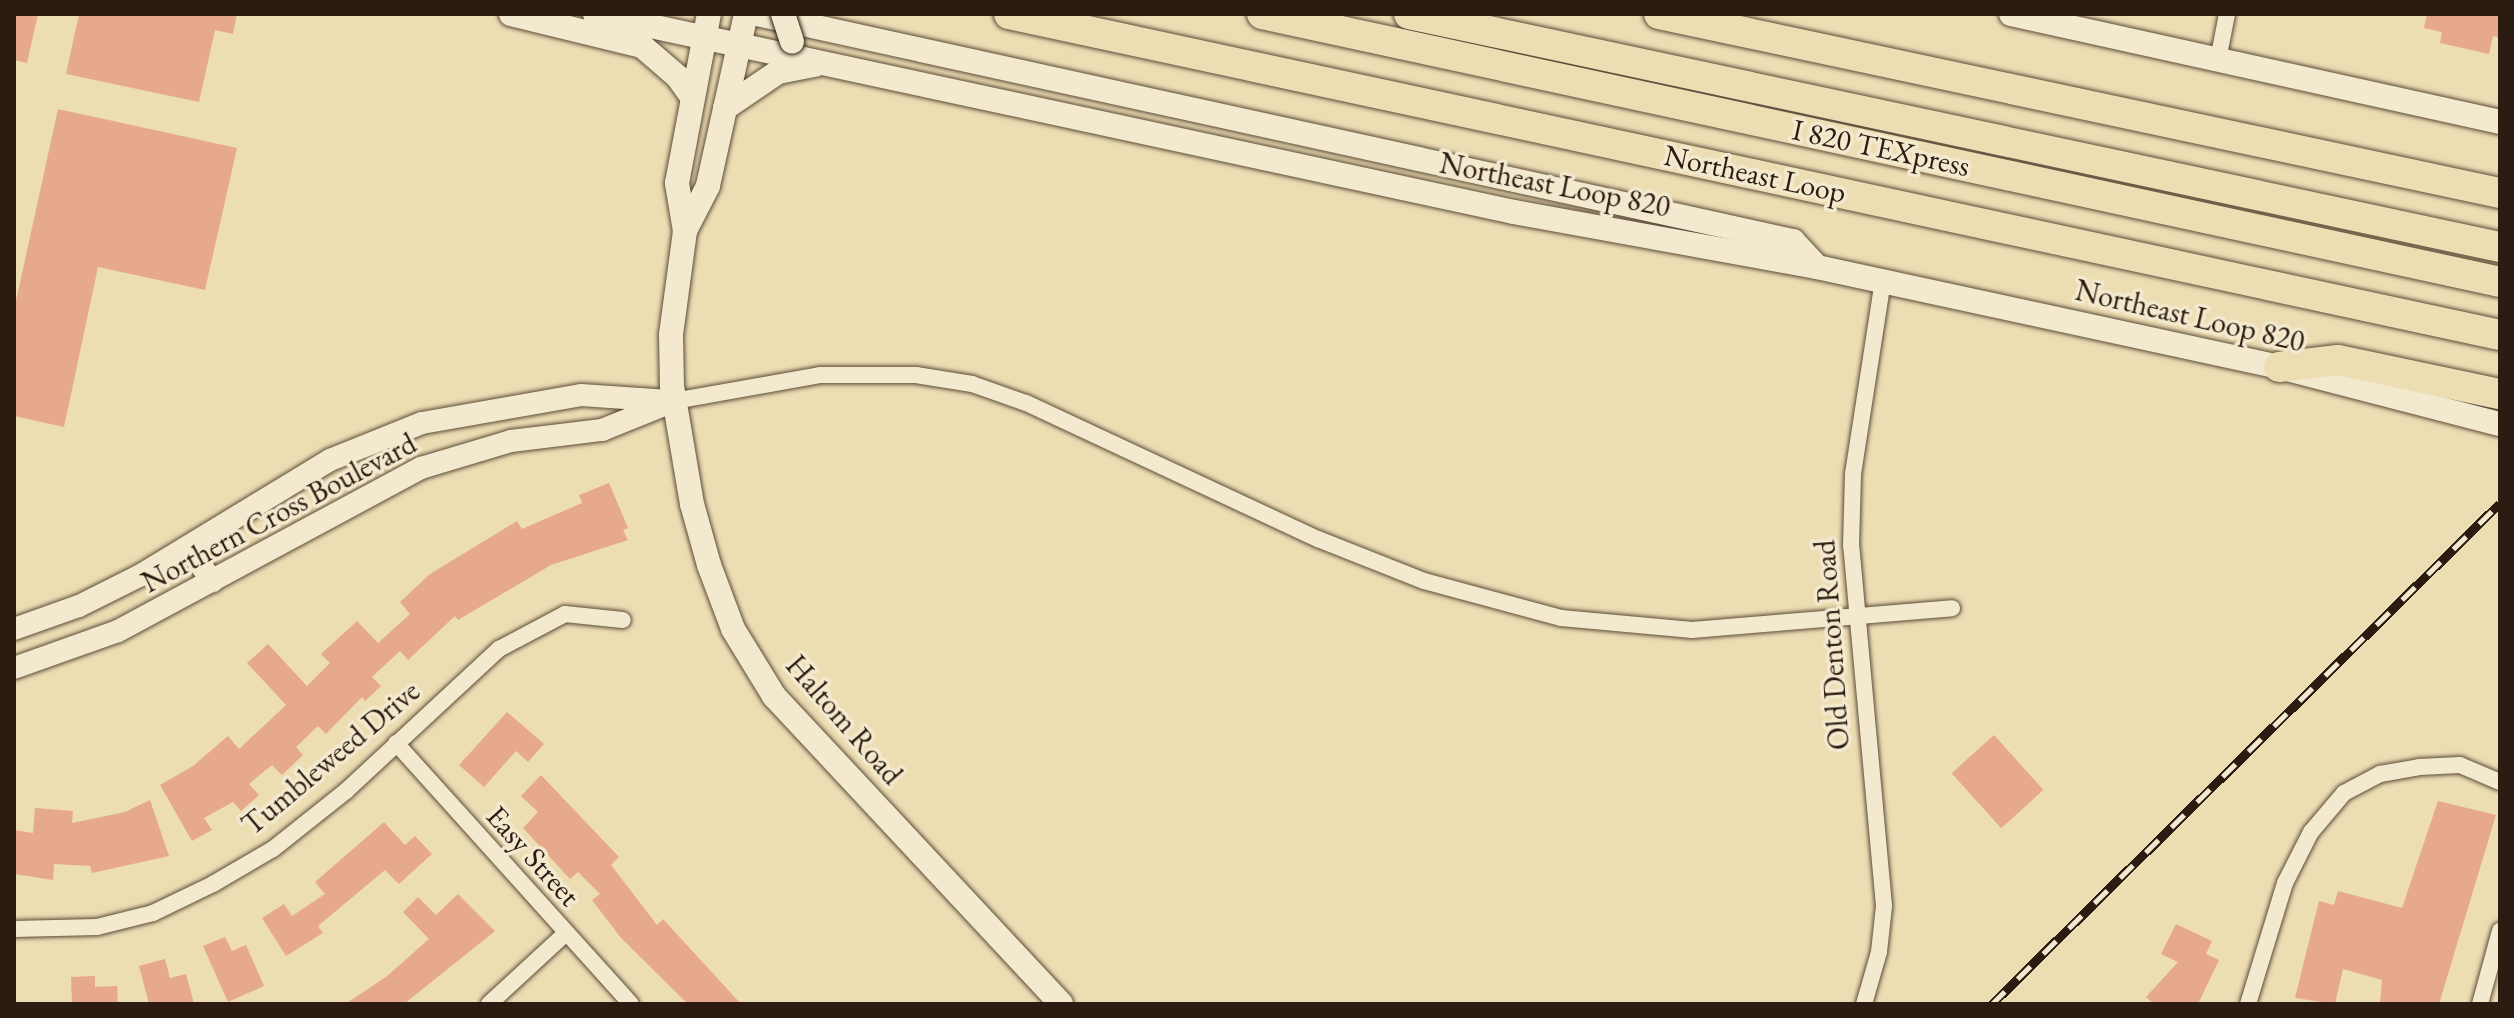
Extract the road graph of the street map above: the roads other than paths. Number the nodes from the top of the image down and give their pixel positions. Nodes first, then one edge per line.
1 (511, 14) edge
2 (595, 14) edge
3 (783, 14) edge
4 (1009, 14) edge
5 (1262, 14) edge
6 (1409, 14) edge
7 (1659, 14) edge
8 (2011, 14) edge
9 (2227, 14) edge
10 (706, 25) edge
11 (746, 26) edge
12 (2218, 60) junction
13 (824, 63) junction
14 (692, 97) junction
15 (725, 108) junction
16 (2500, 122) edge
17 (2500, 193) edge
18 (685, 231) junction
19 (2500, 247) edge
20 (1817, 267) junction
21 (1883, 281) junction
22 (2500, 282) edge
23 (2500, 335) edge
24 (2279, 367) junction
25 (2500, 394) edge
26 (674, 401) junction
27 (2500, 424) edge
28 (188, 547) junction
29 (212, 581) junction
30 (1952, 608) dead end
31 (1853, 618) junction
32 (623, 620) dead end
33 (14, 629) edge
34 (14, 668) edge
35 (396, 743) junction
36 (2500, 782) edge
37 (14, 929) edge
38 (2500, 931) edge
39 (566, 933) junction
40 (489, 1004) edge
41 (631, 1004) edge
42 (1061, 1004) edge
43 (1864, 1004) edge
44 (2248, 1004) edge
45 (2480, 1004) edge

1 - 14 main road
2 - 10 main road, Northeast Loop 820
3 - 13 main road, bridge
4 - 23 highway, Northeast Loop
5 - 22 highway, I 820 TEXpress
6 - 19 highway, I 820 TEXpress
7 - 17 highway
8 - 12 main road
9 - 12 street
10 - 11 main road, Northeast Loop 820
10 - 14 main road, Haltom Road
11 - 13 main road, Northeast Loop 820
11 - 15 main road, Haltom Road
11 - 20 main road
12 - 16 main road
13 - 15 main road
13 - 20 main road, Northeast Loop 820
14 - 18 main road, Haltom Road
15 - 18 main road, Haltom Road
18 - 26 main road, Haltom Road
20 - 21 main road, Northeast Loop 820
21 - 24 main road, Northeast Loop 820
21 - 31 street, Old Denton Road
24 - 25 highway
24 - 27 main road, Northeast Loop 820
26 - 28 street, Northern Cross Boulevard
26 - 29 street, Northern Cross Boulevard
26 - 31 street
26 - 42 main road, Haltom Road
28 - 29 street
28 - 33 street, Northern Cross Boulevard
29 - 34 street, Northern Cross Boulevard
30 - 31 street
31 - 43 street, Old Denton Road
32 - 35 street, Tumbleweed Drive
35 - 37 street, Tumbleweed Drive
35 - 39 street, Easy Street
36 - 44 street
38 - 45 street
39 - 40 street
39 - 41 street, Easy Street

